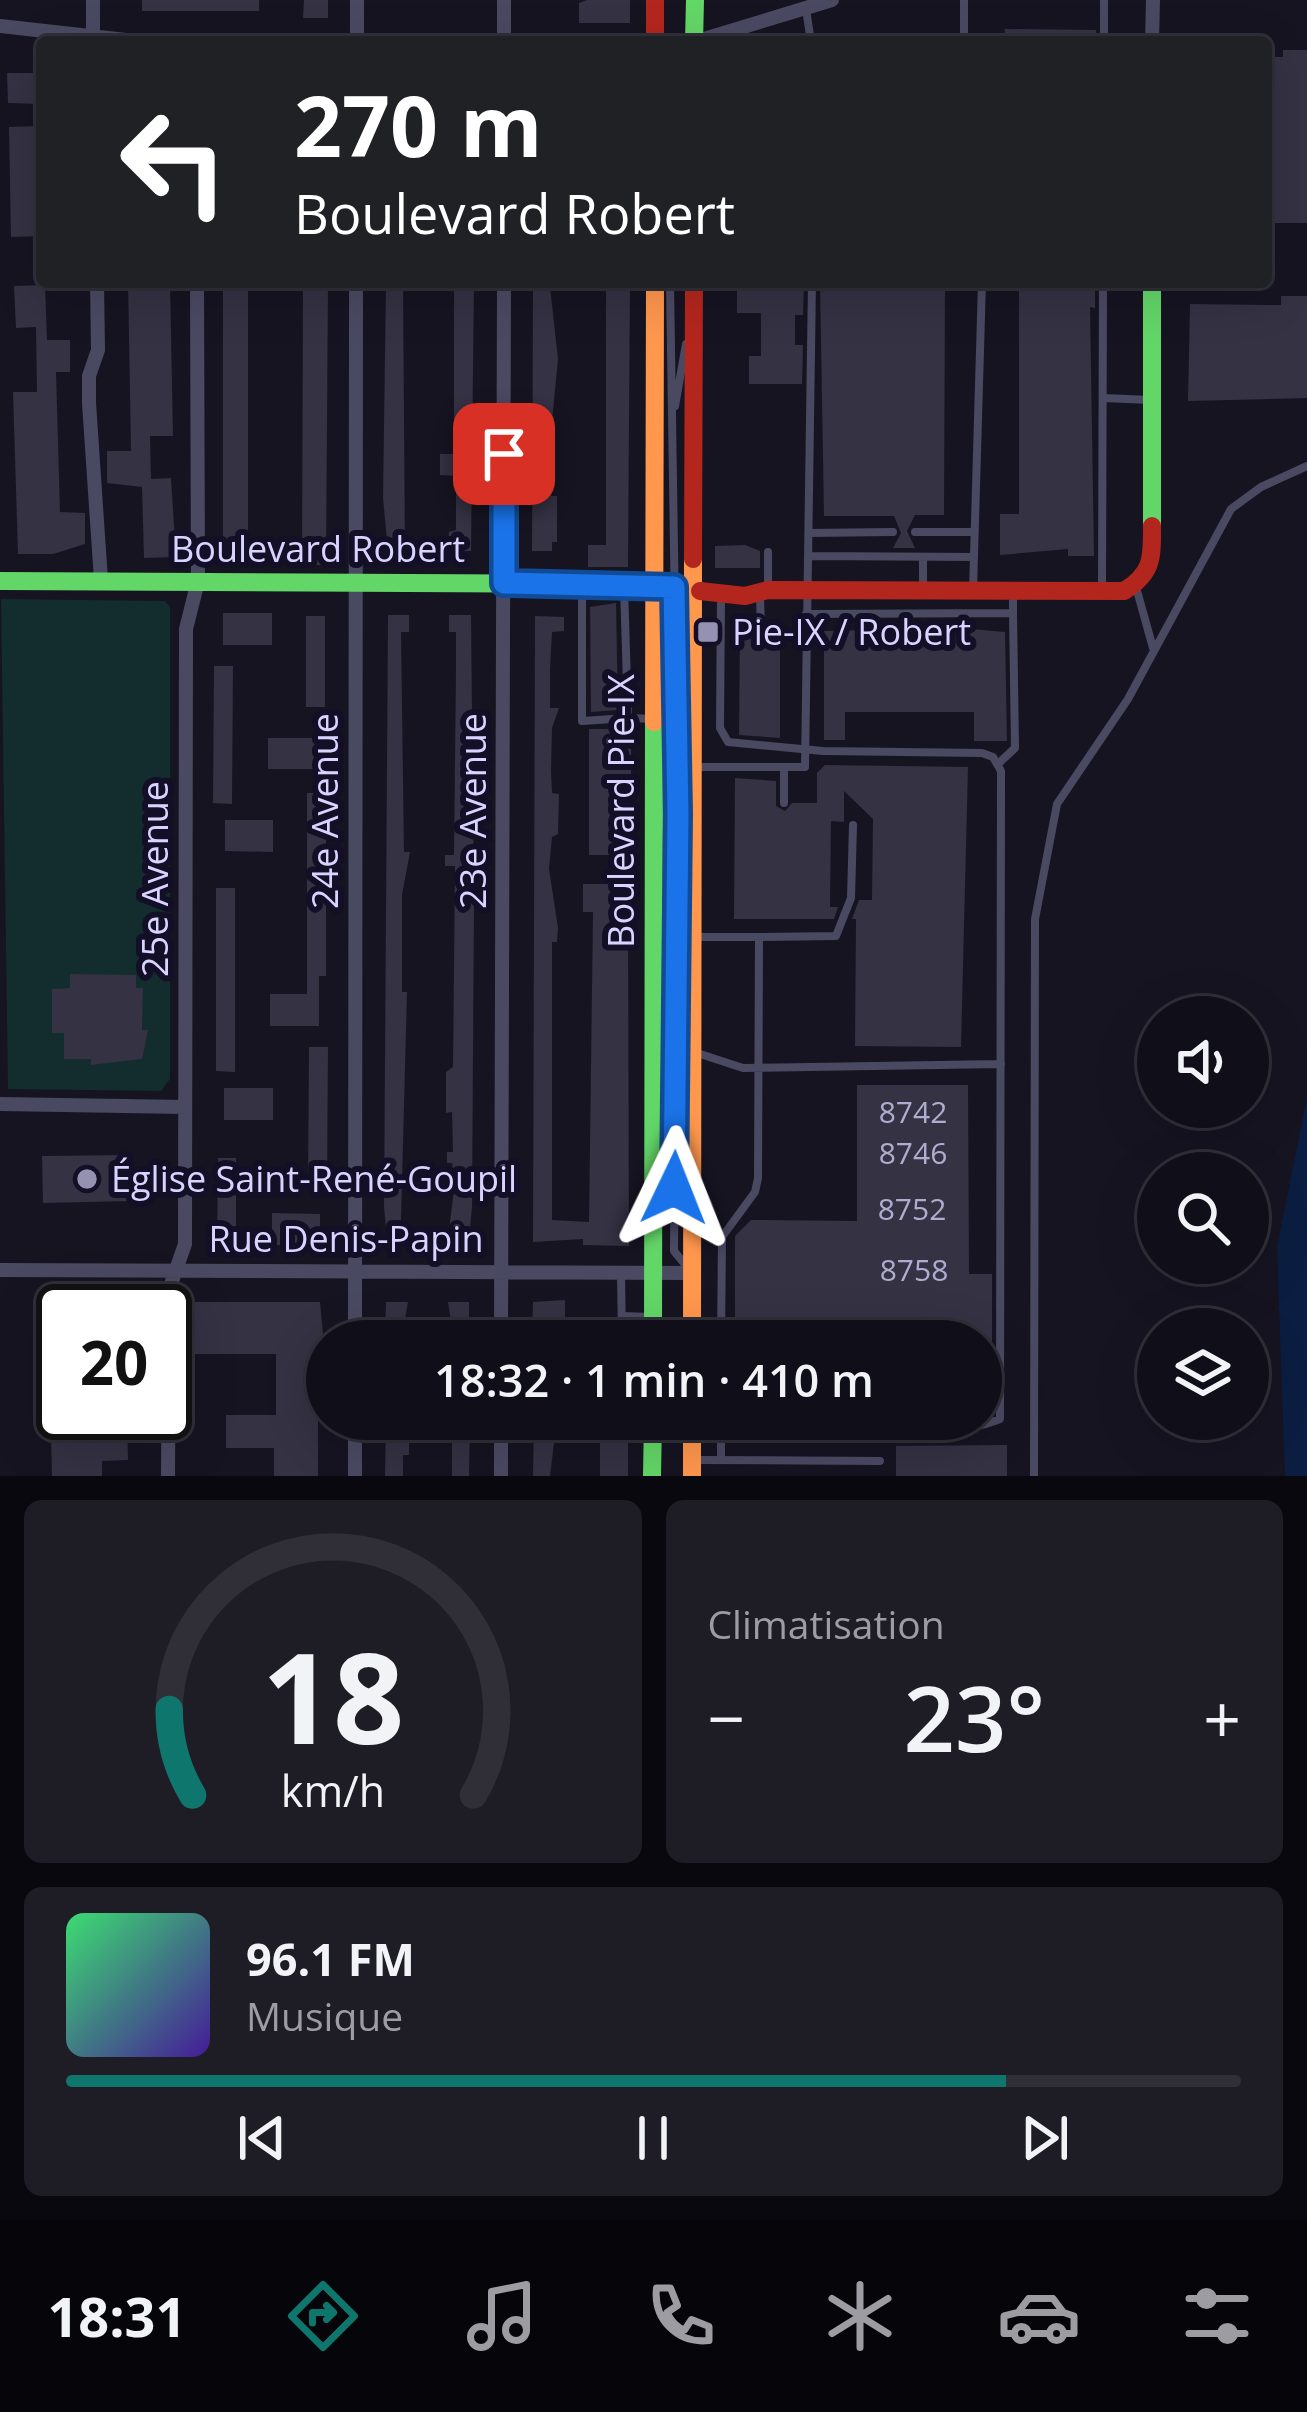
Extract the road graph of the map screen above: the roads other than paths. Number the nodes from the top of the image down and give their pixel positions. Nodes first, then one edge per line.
1 (93, 0) edge
2 (357, 0) edge
3 (504, 0) edge
4 (655, 0) edge
5 (694, 0) edge
6 (832, 0) edge
7 (964, 0) edge
8 (1104, 0) edge
9 (1153, 0) edge
10 (805, 8) junction
11 (0, 26) edge
12 (66, 36) edge
13 (93, 36) edge
14 (357, 36) edge
15 (504, 36) edge
16 (656, 36) edge
17 (694, 36) edge
18 (710, 36) edge
19 (810, 36) edge
20 (964, 36) edge
21 (1104, 36) edge
22 (1153, 36) edge
23 (97, 288) edge
24 (197, 288) edge
25 (356, 288) edge
26 (504, 288) edge
27 (655, 288) edge
28 (670, 288) edge
29 (694, 288) edge
30 (812, 288) edge
31 (982, 288) edge
32 (1103, 288) edge
33 (1152, 288) edge
34 (694, 308) junction
35 (1103, 398) junction
36 (1153, 400) junction
37 (672, 426) junction
38 (1307, 466) edge
39 (893, 532) dead end
40 (915, 532) dead end
41 (974, 532) junction
42 (809, 533) junction
43 (768, 552) dead end
44 (809, 556) junction
45 (923, 557) junction
46 (974, 557) junction
47 (101, 580) junction
48 (0, 581) edge
49 (198, 581) junction
50 (356, 583) junction
51 (504, 583) junction
52 (582, 584) junction
53 (624, 584) junction
54 (1136, 586) junction
55 (674, 587) junction
56 (721, 590) junction
57 (807, 590) junction
58 (764, 591) junction
59 (923, 591) junction
60 (974, 591) junction
61 (1013, 591) junction
62 (1102, 592) junction
63 (1013, 613) junction
64 (806, 614) junction
65 (760, 630) dead end
66 (1153, 649) junction
67 (628, 656) junction
68 (654, 656) junction
69 (628, 718) junction
70 (654, 718) junction
71 (805, 746) junction
72 (675, 757) junction
73 (999, 763) junction
74 (693, 767) junction
75 (784, 767) junction
76 (784, 803) dead end
77 (853, 825) dead end
78 (654, 870) junction
79 (759, 937) junction
80 (692, 938) junction
81 (692, 1052) junction
82 (1001, 1064) junction
83 (760, 1068) junction
84 (3, 1104) edge
85 (185, 1107) junction
86 (176, 1269) junction
87 (501, 1269) junction
88 (0, 1270) edge
89 (354, 1270) junction
90 (621, 1271) junction
91 (653, 1272) junction
92 (692, 1273) junction
93 (622, 1316) junction
94 (653, 1317) joint
95 (355, 1320) edge
96 (501, 1320) edge
97 (622, 1320) edge
98 (692, 1320) edge
99 (721, 1320) edge
100 (1000, 1320) edge
101 (355, 1440) edge
102 (501, 1440) edge
103 (653, 1440) edge
104 (692, 1440) edge
105 (721, 1440) edge
106 (721, 1460) junction
107 (852, 1461) junction
108 (880, 1461) dead end
109 (691, 1471) edge
110 (168, 1476) edge
111 (356, 1476) edge
112 (501, 1476) edge
113 (655, 1476) edge
114 (852, 1476) edge
115 (1034, 1476) edge

1 - 13 street
2 - 14 street
3 - 15 street
4 - 16 main road
5 - 17 main road
6 - 10 street
7 - 20 lane
8 - 21 lane
9 - 22 street
10 - 18 street
10 - 19 lane
11 - 12 street
23 - 47 street
24 - 49 street, 25e Avenue
25 - 50 street, 24e Avenue
26 - 51 street, 23e Avenue
27 - 55 main road, Boulevard Pie-IX
28 - 37 lane
29 - 34 main road, Boulevard Pie-IX
30 - 42 lane
31 - 41 lane
32 - 35 lane
33 - 36 main road
34 - 37 lane
34 - 55 main road, Boulevard Pie-IX
35 - 36 lane
35 - 62 lane
36 - 54 main road
37 - 55 lane
38 - 66 lane
39 - 42 lane
40 - 41 lane
41 - 46 lane
42 - 44 lane
43 - 58 lane
44 - 45 lane
44 - 57 lane
45 - 46 lane
45 - 59 lane
46 - 60 lane
47 - 48 main road, Boulevard Robert
47 - 49 main road, Boulevard Robert
49 - 50 main road, Boulevard Robert
49 - 85 street, 25e Avenue
50 - 51 main road, Boulevard Robert
50 - 89 street, 24e Avenue
51 - 52 main road, Boulevard Robert
51 - 87 street, 23e Avenue
52 - 53 main road, Boulevard Robert
52 - 69 lane
53 - 55 main road, Boulevard Robert
53 - 67 lane
54 - 62 main road, Boulevard Robert
54 - 66 lane
55 - 56 main road, Boulevard Robert
55 - 68 main road, Boulevard Pie-IX
55 - 72 lane
55 - 74 main road, Boulevard Pie-IX
56 - 58 main road, Boulevard Robert
56 - 71 lane
57 - 58 main road, Boulevard Robert
57 - 59 main road, Boulevard Robert
57 - 64 lane
58 - 65 lane
59 - 60 main road, Boulevard Robert
60 - 61 main road, Boulevard Robert
61 - 62 main road, Boulevard Robert
61 - 63 lane
63 - 64 lane
63 - 73 lane
64 - 71 lane
66 - 115 lane
67 - 68 lane
67 - 69 lane
68 - 70 main road, Boulevard Pie-IX
69 - 70 lane
70 - 78 main road, Boulevard Pie-IX
71 - 73 lane
71 - 75 lane
72 - 78 lane
72 - 92 lane
73 - 82 lane
74 - 75 lane
74 - 80 main road, Boulevard Pie-IX
75 - 76 lane
77 - 79 lane
78 - 91 main road, Boulevard Pie-IX
79 - 80 lane
79 - 83 lane
80 - 81 main road, Boulevard Pie-IX
81 - 83 lane
81 - 92 main road, Boulevard Pie-IX
82 - 83 lane
82 - 100 lane
83 - 99 lane
84 - 85 street
85 - 86 street, 25e Avenue
86 - 88 street, Rue Denis-Papin
86 - 89 street, Rue Denis-Papin
86 - 110 street, 25e Avenue
87 - 89 street, Rue Denis-Papin
87 - 90 street, Rue Denis-Papin
87 - 96 street, 23e Avenue
89 - 95 street, 24e Avenue
90 - 91 street, Rue Denis-Papin
90 - 93 lane
91 - 92 street, Rue Denis-Papin
91 - 94 main road, Boulevard Pie-IX
92 - 98 main road, Boulevard Pie-IX
93 - 94 lane
93 - 97 lane
101 - 111 street
102 - 112 street
103 - 113 main road
104 - 109 main road
105 - 106 lane
106 - 107 lane
106 - 109 lane
107 - 108 lane
107 - 114 lane

